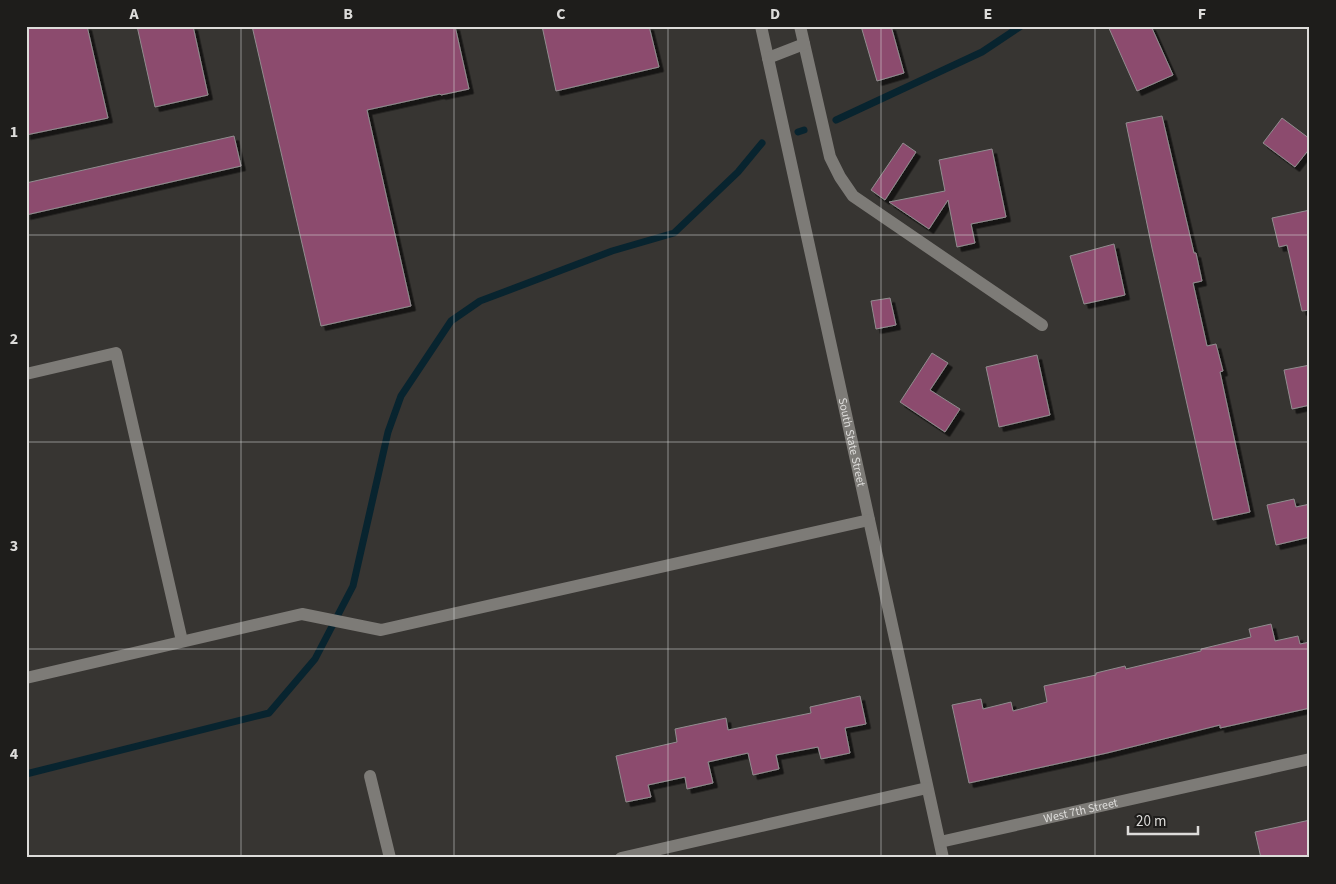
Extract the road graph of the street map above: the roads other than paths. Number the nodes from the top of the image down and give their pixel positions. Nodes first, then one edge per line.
1 (761, 26) edge
2 (800, 26) edge
3 (804, 44) junction
4 (768, 58) junction
5 (1042, 325) dead end
6 (26, 374) edge
7 (869, 520) junction
8 (182, 642) junction
9 (26, 678) edge
10 (1310, 759) edge
11 (370, 776) dead end
12 (927, 788) junction
13 (940, 842) junction
14 (390, 858) edge
15 (621, 858) edge
16 (943, 858) edge

1 - 4 street, South State Street
2 - 3 street
3 - 4 street
3 - 5 street
4 - 7 street, South State Street
6 - 8 street
7 - 8 street
7 - 12 street, South State Street
8 - 9 street
10 - 13 street, West 7th Street
11 - 14 street
12 - 13 street, South State Street
12 - 15 street
13 - 16 street, South State Street

